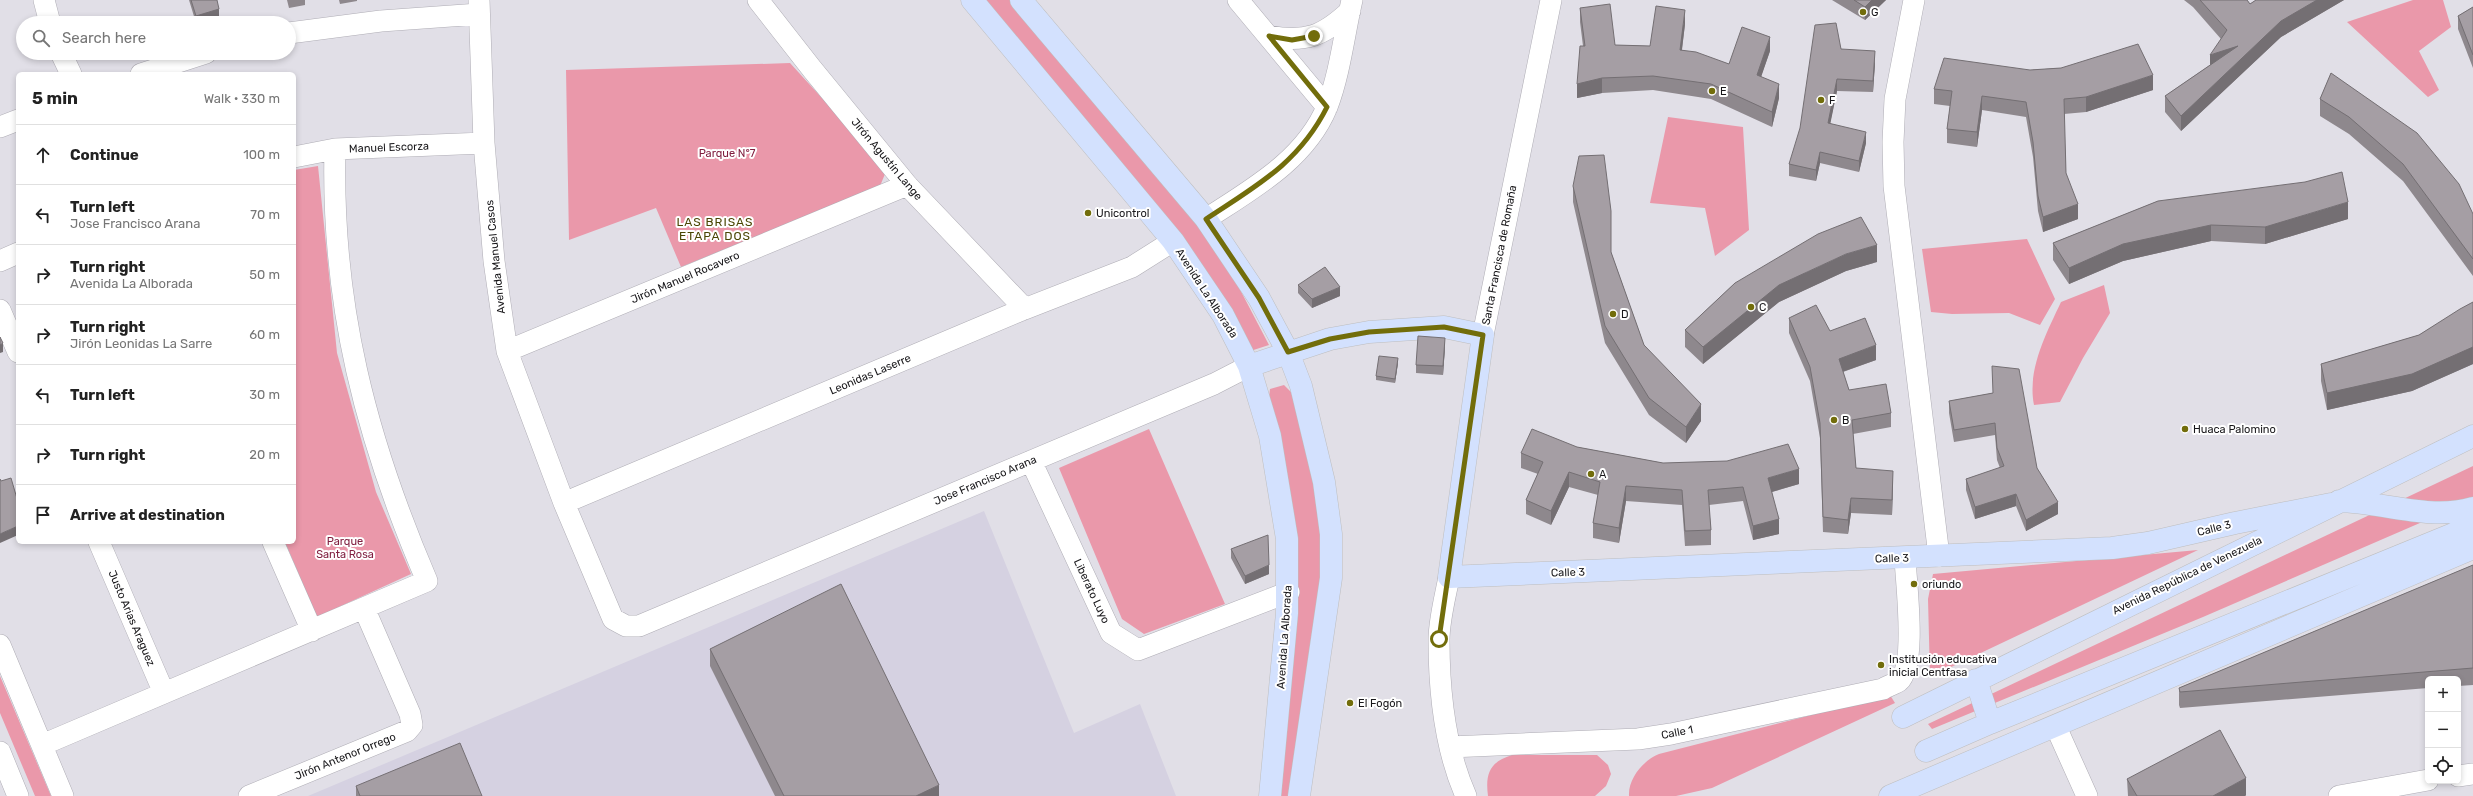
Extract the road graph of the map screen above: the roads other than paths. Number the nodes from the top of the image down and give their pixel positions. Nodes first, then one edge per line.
1 (44, 0) edge
2 (758, 0) edge
3 (972, 0) edge
4 (1021, 0) edge
5 (1238, 0) edge
6 (1551, 0) edge
7 (1914, 0) edge
8 (1351, 5) edge
9 (479, 7) edge
10 (48, 16) edge
11 (296, 31) edge
12 (1269, 36) junction
13 (65, 60) edge
14 (184, 60) edge
15 (69, 72) edge
16 (147, 72) edge
17 (1327, 107) junction
18 (16, 121) edge
19 (0, 126) edge
20 (484, 144) junction
21 (335, 150) junction
22 (296, 157) edge
23 (907, 185) junction
24 (1206, 219) junction
25 (1174, 241) junction
26 (16, 254) edge
27 (0, 261) edge
28 (1025, 309) junction
29 (0, 310) edge
30 (1483, 335) junction
31 (16, 347) edge
32 (508, 351) junction
33 (1288, 352) junction
34 (1249, 366) junction
35 (2473, 436) edge
36 (1031, 461) junction
37 (564, 503) junction
38 (2335, 503) junction
39 (2473, 508) edge
40 (2473, 526) edge
41 (100, 544) edge
42 (274, 544) edge
43 (2473, 548) edge
44 (1939, 556) junction
45 (1905, 558) junction
46 (1449, 577) junction
47 (1289, 592) junction
48 (364, 608) junction
49 (312, 630) junction
50 (0, 645) edge
51 (1976, 680) junction
52 (2078, 687) junction
53 (164, 693) junction
54 (1903, 716) dead end
55 (1990, 723) junction
56 (2056, 727) junction
57 (42, 745) junction
58 (1450, 747) junction
59 (1926, 751) dead end
60 (0, 752) edge
61 (2473, 774) edge
62 (2461, 776) edge
63 (2425, 781) edge
64 (18, 796) edge
65 (64, 796) edge
66 (248, 796) edge
67 (1270, 796) edge
68 (1299, 796) edge
69 (1466, 796) edge
70 (1890, 796) edge
71 (2087, 796) edge
72 (2339, 796) edge

1 - 10 street
2 - 23 street, Jirón Agustín Lange
3 - 25 main road, Avenida La Alborada
4 - 24 main road
5 - 12 street
6 - 30 street, Santa Francisca de Romaña
7 - 44 street
8 - 12 street
8 - 17 street
9 - 11 street
9 - 20 street, Avenida Manuel Casos
12 - 17 street
13 - 15 street
14 - 16 street
17 - 24 street
18 - 19 street
20 - 21 street, Manuel Escorza
20 - 32 street, Avenida Manuel Casos
21 - 22 street, Manuel Escorza
21 - 48 street
23 - 28 street, Jirón Agustín Lange
23 - 32 street, Jirón Manuel Rocavero
24 - 33 main road
25 - 28 street, Leonidas Laserre
25 - 34 main road, Avenida La Alborada
26 - 27 street
28 - 37 street, Leonidas Laserre
29 - 31 street
30 - 33 main road, Jose Francisco Arana
30 - 46 main road, Santa Francisca de Romaña
32 - 37 street, Avenida Manuel Casos
33 - 34 main road, Jose Francisco Arana
33 - 68 main road
34 - 36 street, Jose Francisco Arana
34 - 47 main road, Avenida La Alborada
35 - 38 main road, Avenida República de Venezuela
36 - 37 street, Jose Francisco Arana
36 - 47 street, Liberato Luyo
38 - 39 main road
38 - 44 main road, Calle 3
38 - 51 main road, Avenida República de Venezuela
40 - 52 main road
41 - 53 street, Justo Arias Araguez
42 - 49 street
43 - 56 main road
44 - 45 main road, Calle 3
45 - 46 main road, Calle 3
45 - 58 street, Calle 1
46 - 58 street, Santa Francisca de Romaña
47 - 67 main road, Avenida La Alborada
48 - 49 street
48 - 66 street, Jirón Antenor Orrego
49 - 53 street
50 - 57 street
51 - 54 main road, Avenida República de Venezuela
51 - 55 main road
52 - 55 main road
52 - 56 main road
53 - 57 street
55 - 59 main road
56 - 70 main road
56 - 71 street
57 - 65 street
58 - 69 street, Santa Francisca de Romaña
60 - 64 street
61 - 62 street
63 - 72 street

